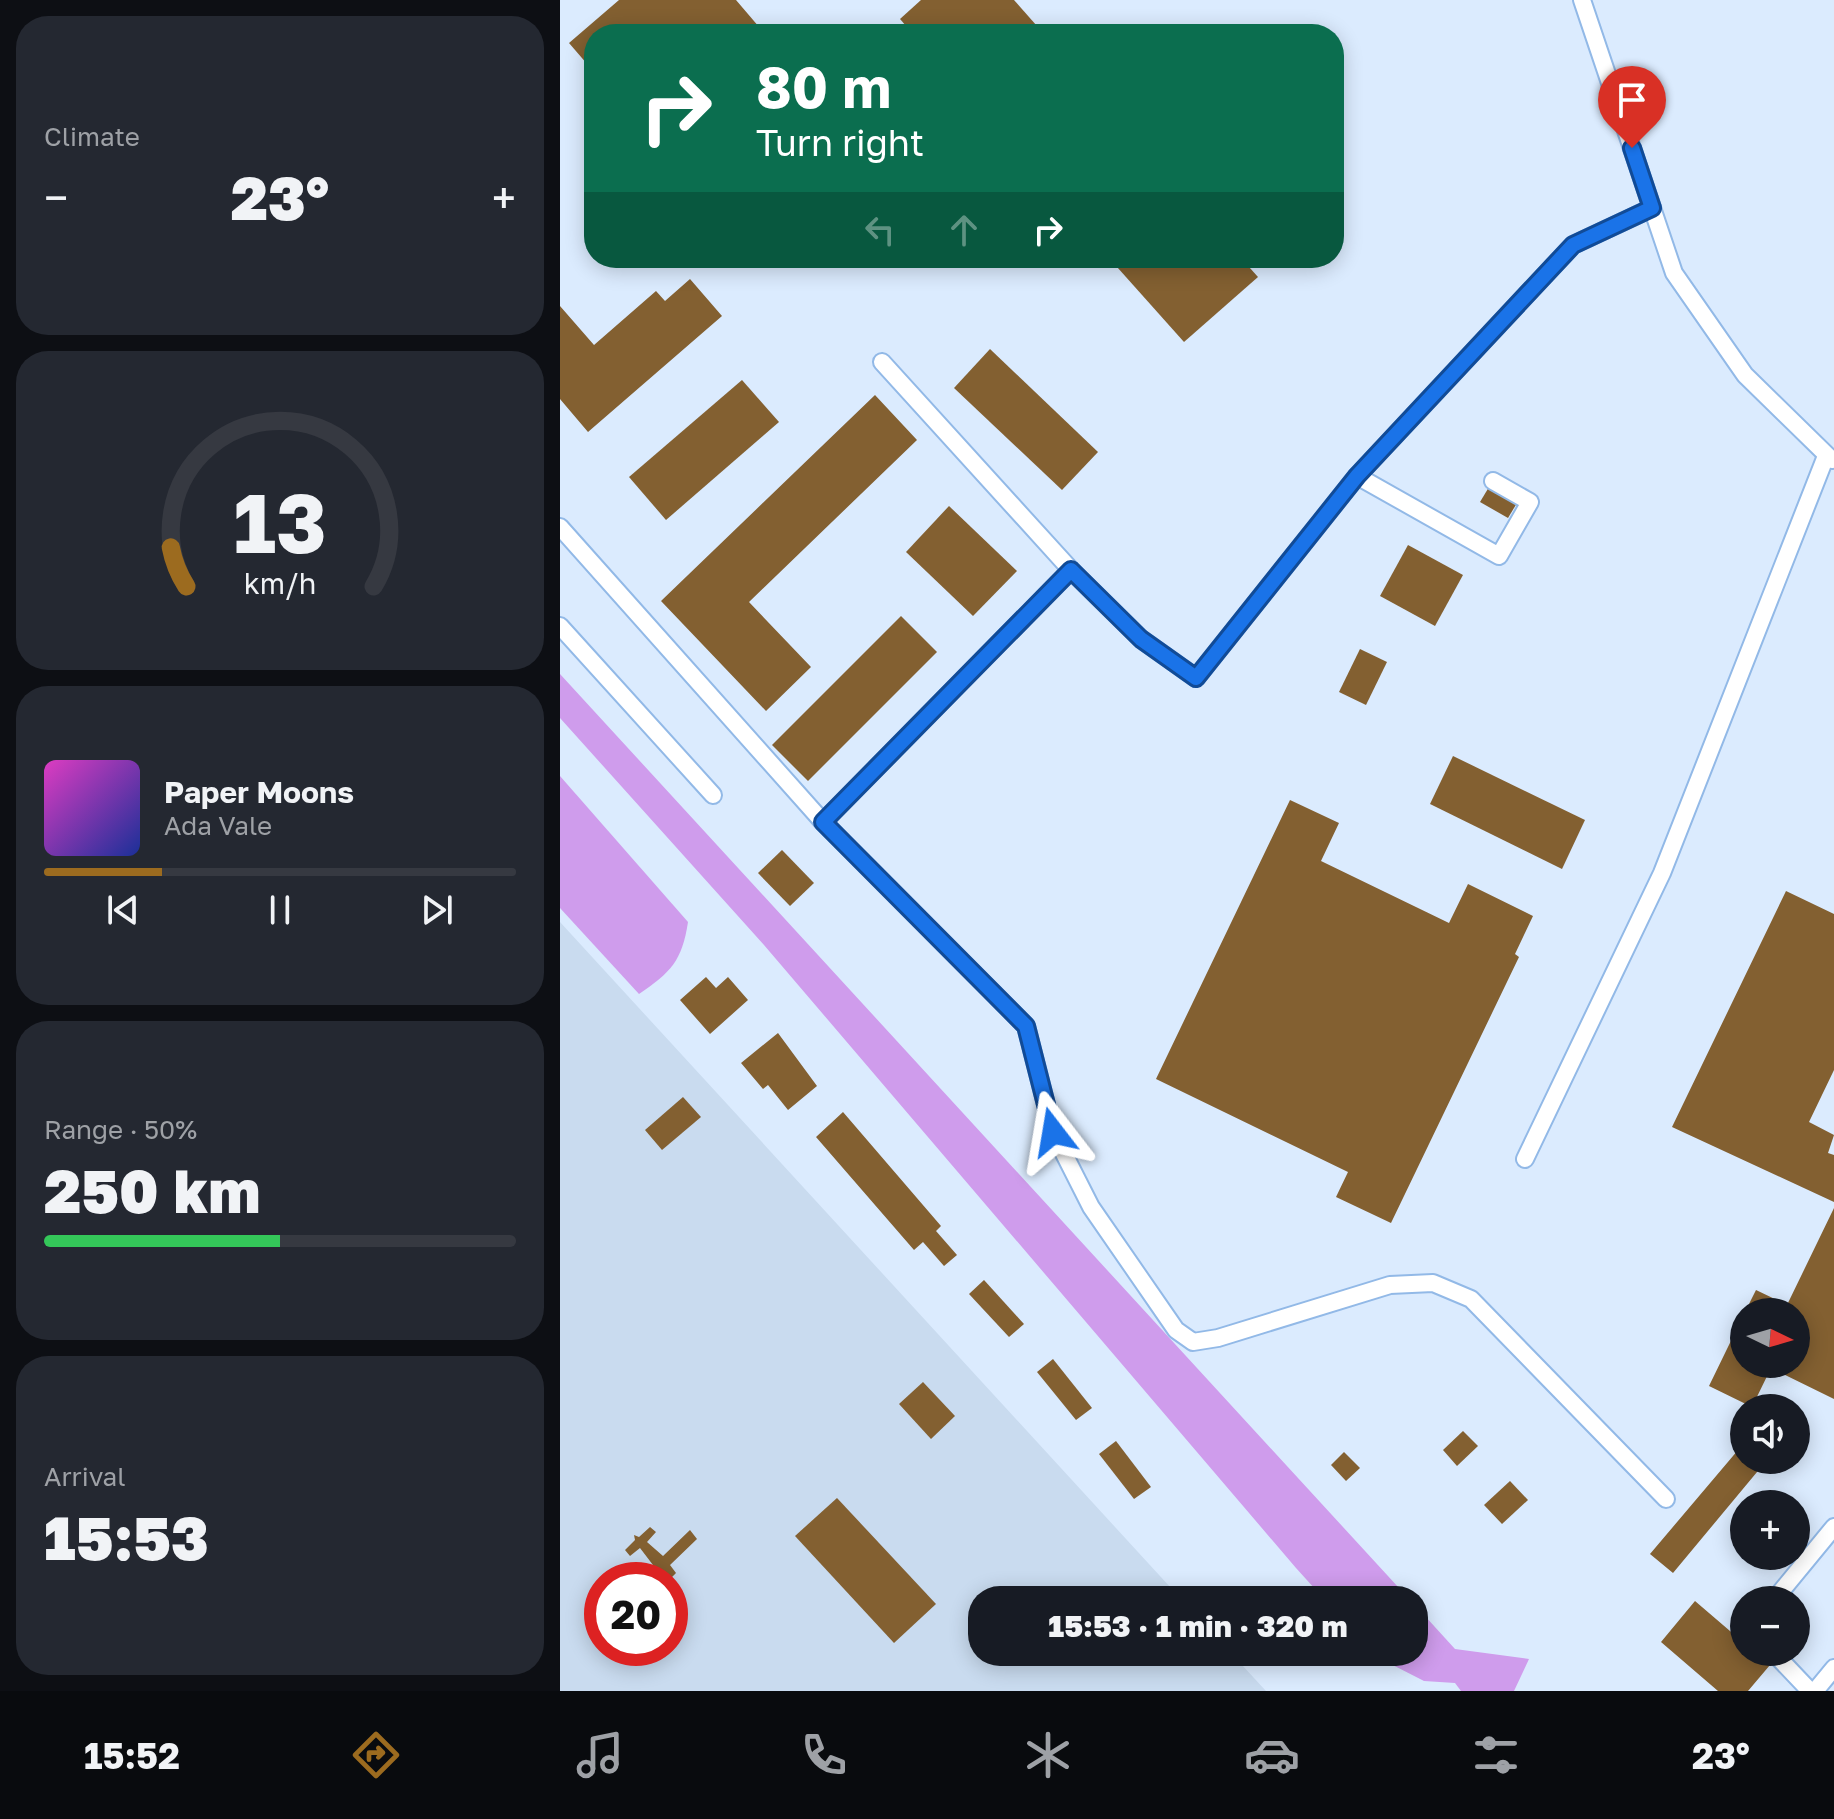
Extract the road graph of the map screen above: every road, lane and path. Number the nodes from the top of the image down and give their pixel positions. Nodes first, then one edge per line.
1 (1582, 0) edge
2 (1652, 208) junction
3 (882, 362) dead end
4 (1830, 459) edge
5 (1357, 476) junction
6 (1493, 481) dead end
7 (560, 527) edge
8 (1071, 570) junction
9 (560, 626) edge
10 (713, 795) dead end
11 (823, 822) junction
12 (1525, 1159) dead end
13 (1666, 1499) dead end
14 (1834, 1527) edge
15 (1786, 1586) edge
16 (1787, 1666) edge
17 (1834, 1668) edge
18 (1812, 1691) edge

1 - 2 lane
2 - 4 lane
2 - 5 lane
3 - 8 lane
4 - 12 lane
5 - 6 lane
5 - 8 lane
7 - 11 lane
8 - 11 lane
9 - 10 lane
11 - 13 lane
14 - 15 lane
16 - 18 lane
17 - 18 lane

